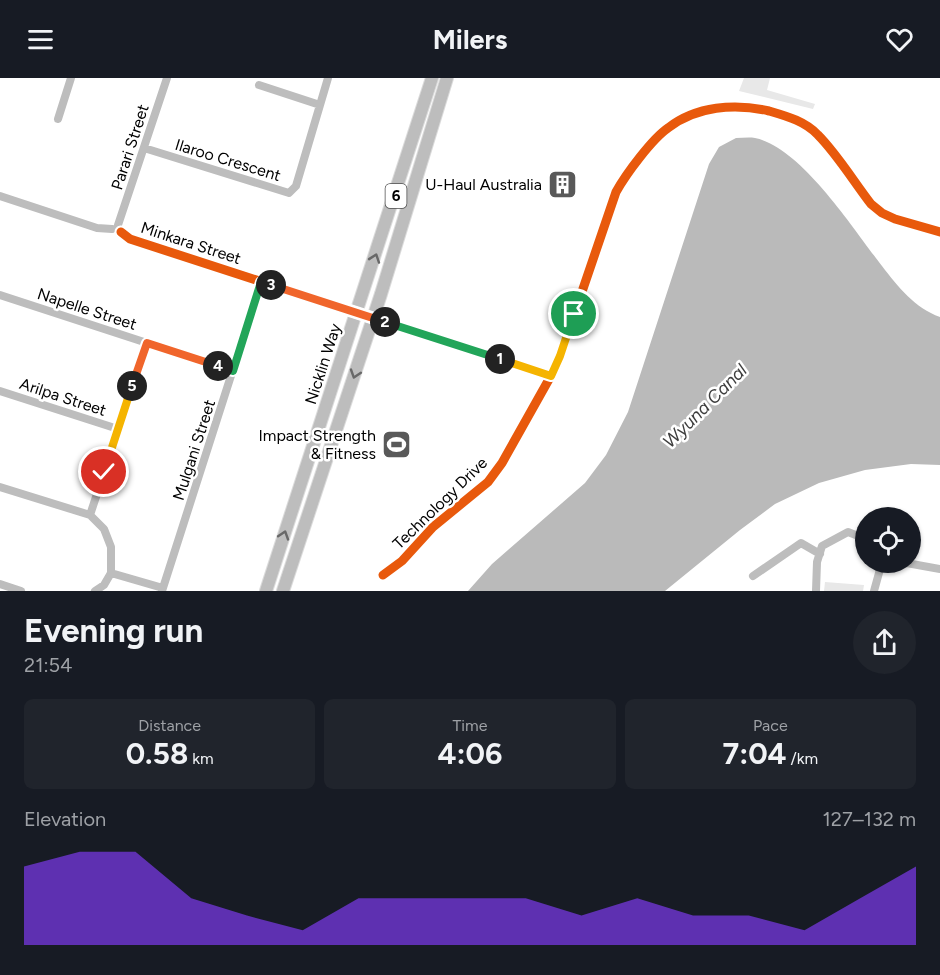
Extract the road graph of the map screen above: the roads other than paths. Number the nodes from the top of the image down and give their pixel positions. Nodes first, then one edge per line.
1 (71, 78) edge
2 (167, 78) edge
3 (328, 78) edge
4 (432, 78) edge
5 (447, 78) edge
6 (259, 85) dead end
7 (320, 105) junction
8 (58, 118) dead end
9 (144, 148) junction
10 (0, 196) edge
11 (117, 228) junction
12 (940, 231) edge
13 (261, 282) junction
14 (0, 295) edge
15 (356, 313) junction
16 (373, 318) junction
17 (147, 343) junction
18 (233, 371) junction
19 (551, 376) junction
20 (0, 391) edge
21 (118, 429) junction
22 (0, 486) edge
23 (90, 515) junction
24 (855, 535) edge
25 (820, 554) junction
26 (921, 566) edge
27 (940, 570) edge
28 (111, 573) junction
29 (879, 573) edge
30 (383, 575) dead end
31 (753, 576) dead end
32 (0, 584) edge
33 (162, 590) edge
34 (21, 591) edge
35 (95, 591) edge
36 (266, 591) edge
37 (283, 591) edge
38 (816, 591) edge
39 (874, 591) edge

1 - 8 street
2 - 9 street, Parari Street
3 - 7 street, Ilaroo Crescent
15 -> 4 highway, Nicklin Way / 6
5 - 16 highway, Nicklin Way / 6
6 - 7 street
7 - 9 street, Ilaroo Crescent
9 - 11 street, Parari Street
10 - 11 street, Minkara Street
11 - 13 street, Minkara Street
12 - 19 street, Technology Drive
13 - 15 street, Minkara Street
13 - 18 street, Mulgani Street
14 - 17 street, Napelle Street
15 - 16 street, Minkara Street
36 -> 15 highway, Nicklin Way / 6
16 - 19 street, Minkara Street
16 -> 37 highway, Nicklin Way / 6
17 - 18 street, Napelle Street
17 - 21 street
18 - 33 street, Mulgani Street
19 - 30 street, Technology Drive
20 - 21 street, Arilpa Street
21 - 23 street
22 - 23 street
23 - 28 street
24 - 25 street
25 - 31 street
25 - 38 street
26 - 27 street
28 - 33 street
28 - 35 street
29 - 39 street
32 - 34 street

